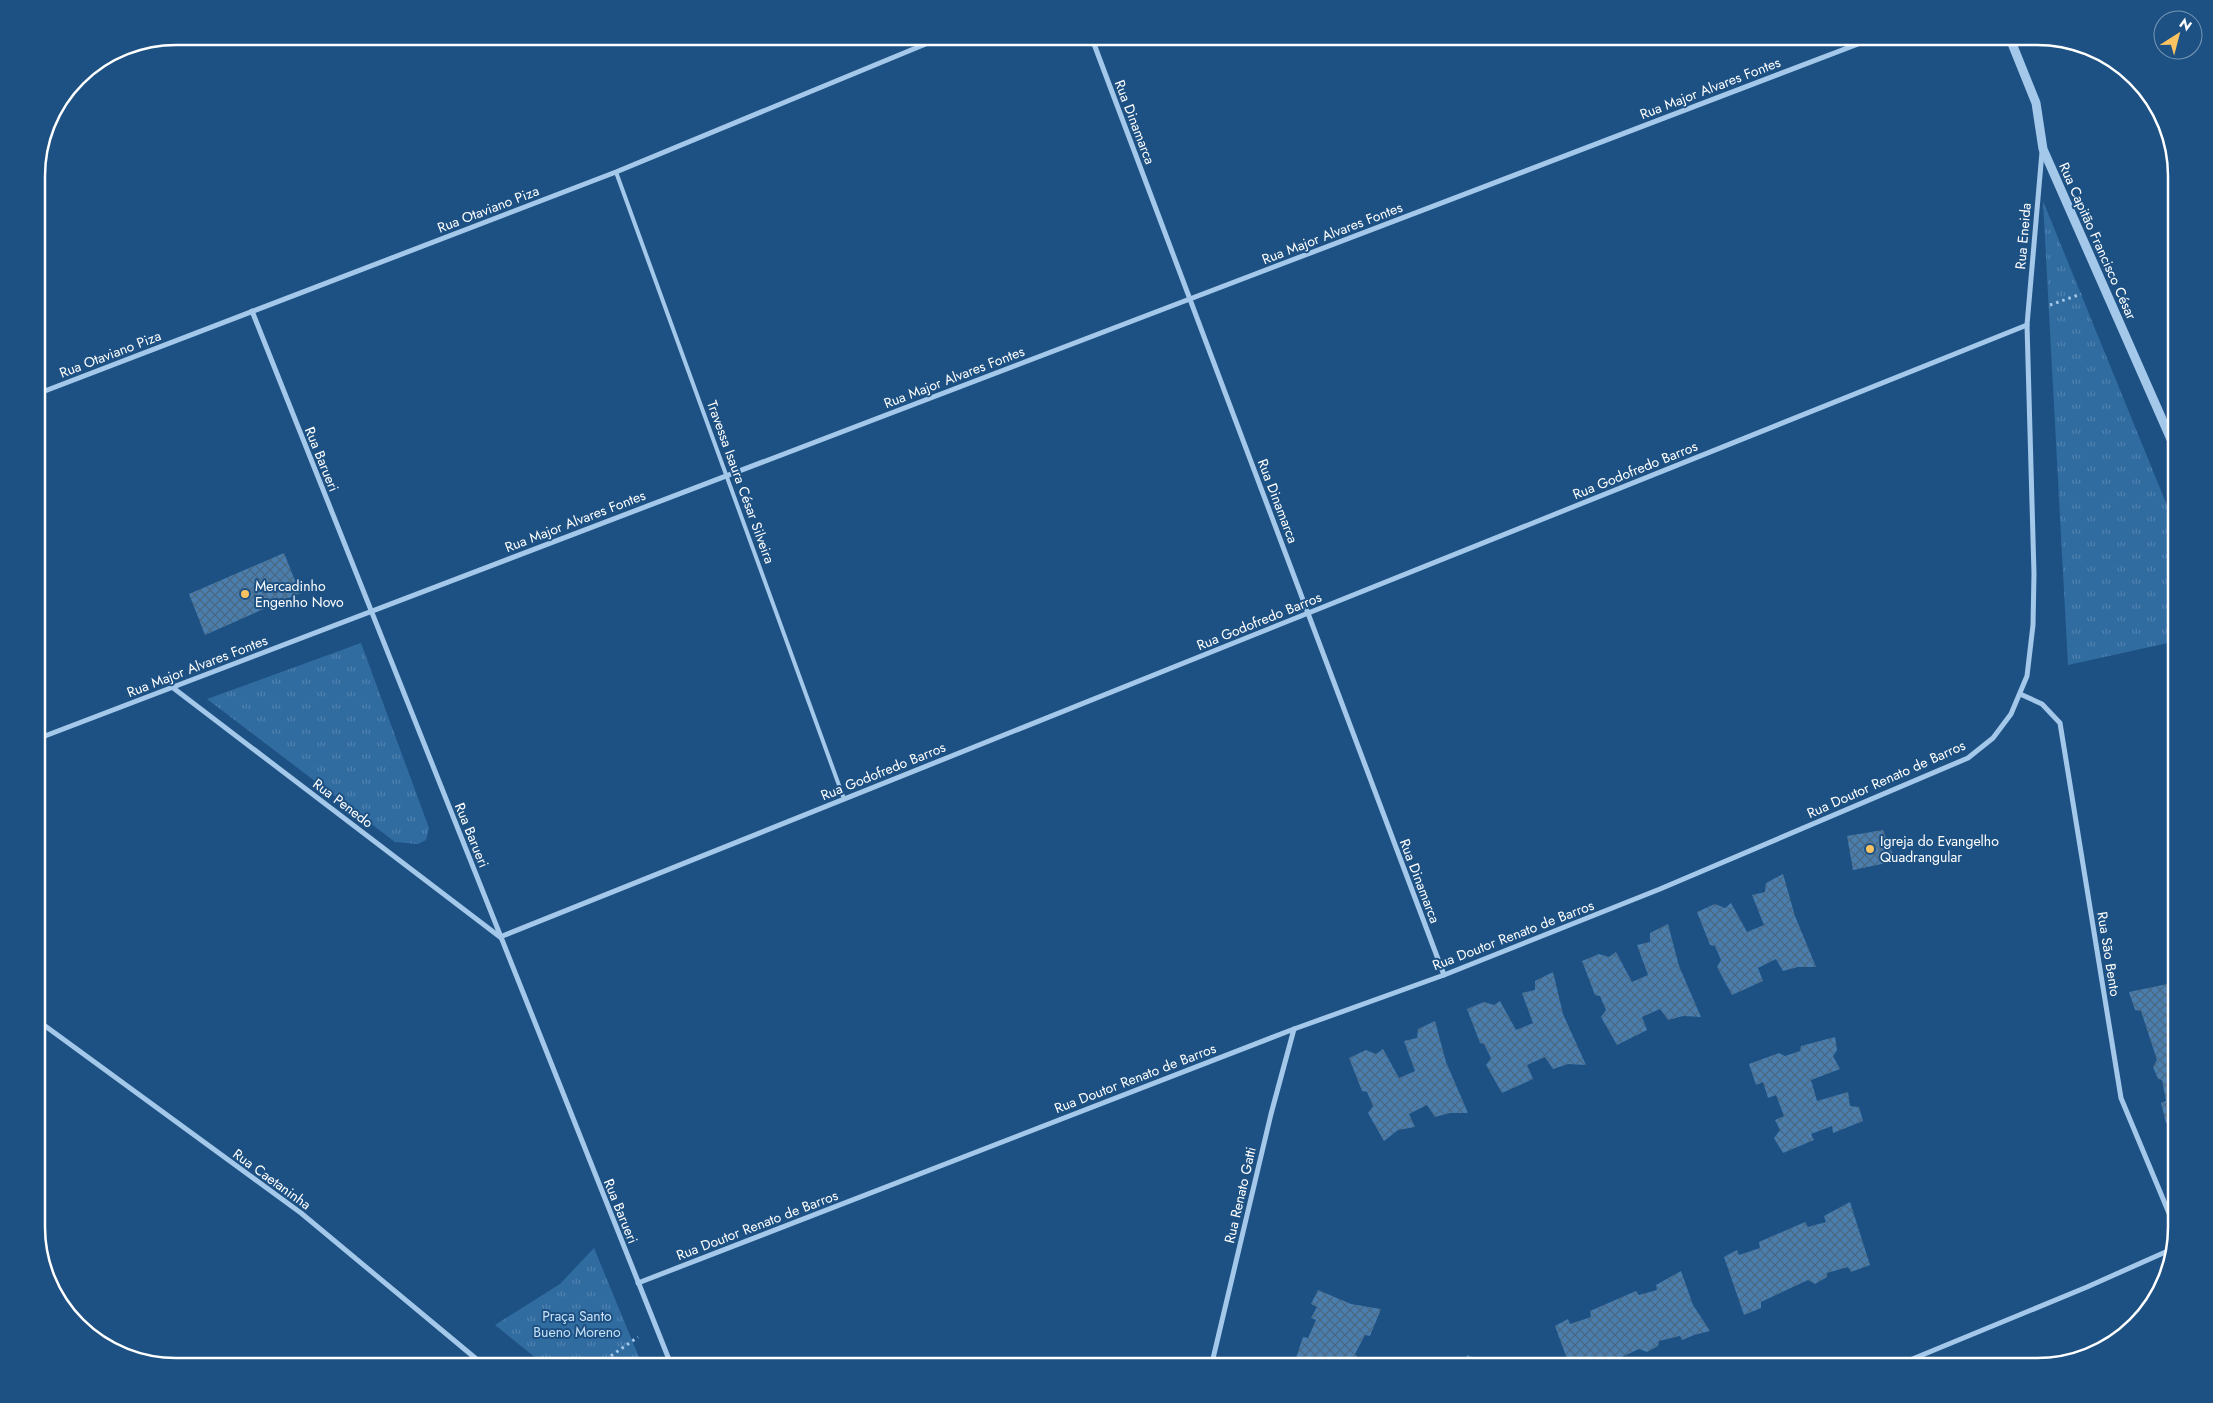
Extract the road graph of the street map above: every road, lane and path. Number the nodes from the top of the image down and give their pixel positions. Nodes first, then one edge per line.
1 (923, 45) edge
2 (1094, 45) edge
3 (1855, 45) edge
4 (2013, 45) edge
5 (2043, 149) junction
6 (616, 172) junction
7 (2081, 294) dead end
8 (1190, 299) junction
9 (2049, 306) dead end
10 (252, 311) junction
11 (2027, 325) junction
12 (45, 391) edge
13 (2168, 433) edge
14 (726, 476) junction
15 (370, 612) junction
16 (1308, 613) junction
17 (172, 687) junction
18 (2020, 694) junction
19 (45, 736) edge
20 (844, 799) junction
21 (500, 937) junction
22 (1444, 975) junction
23 (45, 1027) edge
24 (1294, 1029) junction
25 (2168, 1210) edge
26 (2166, 1252) edge
27 (638, 1283) junction
28 (655, 1325) junction
29 (475, 1358) edge
30 (608, 1358) edge
31 (668, 1358) edge
32 (1213, 1358) edge
33 (1915, 1358) edge

1 - 6 street, Rua Otaviano Piza
2 - 8 street, Rua Dinamarca
3 - 8 street, Rua Major Alvares Fontes
4 - 5 street, Rua Capitão Francisco César
5 - 11 street, Rua Eneida
5 - 13 street, Rua Capitão Francisco César
6 - 10 street, Rua Otaviano Piza
6 - 14 lane, Travessa Isaura César Silveira
7 - 9 path
8 - 14 street, Rua Major Alvares Fontes
8 - 16 street, Rua Dinamarca
10 - 12 street, Rua Otaviano Piza
10 - 15 street, Rua Barueri
11 - 16 street, Rua Godofredo Barros
11 - 18 street, Rua Doutor Renato de Barros
14 - 15 street, Rua Major Alvares Fontes
14 - 20 lane, Travessa Isaura César Silveira
15 - 17 street, Rua Major Alvares Fontes
15 - 21 street, Rua Barueri
16 - 20 street, Rua Godofredo Barros
16 - 22 street, Rua Dinamarca
17 - 19 street, Rua Major Alvares Fontes
17 - 21 street, Rua Penedo
18 - 22 street, Rua Doutor Renato de Barros
18 - 25 street, Rua São Bento
20 - 21 street, Rua Godofredo Barros
21 - 27 street, Rua Barueri
22 - 24 street, Rua Doutor Renato de Barros
23 - 29 street, Rua Caetaninha
24 - 27 street, Rua Doutor Renato de Barros
24 - 32 street, Rua Renato Gatti
26 - 33 street
27 - 28 street, Rua Barueri
28 - 30 path
28 - 31 street, Rua Barueri

